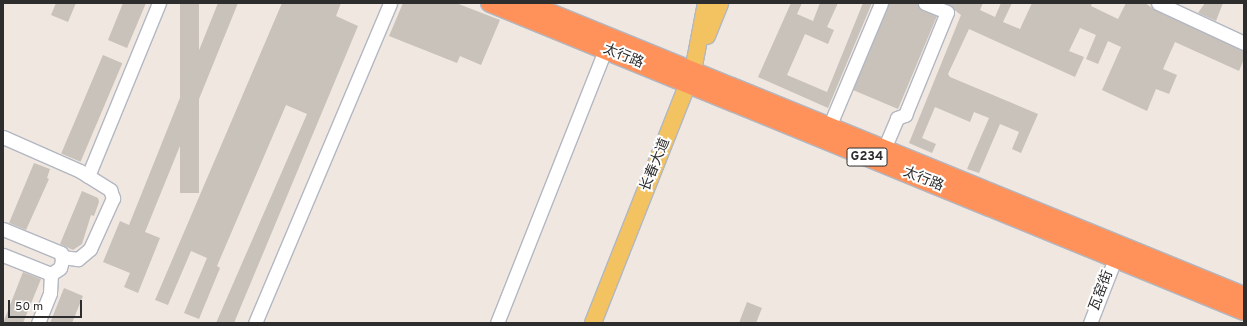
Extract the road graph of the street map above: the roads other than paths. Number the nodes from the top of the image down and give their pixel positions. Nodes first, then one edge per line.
1 (159, 3) edge
2 (390, 3) edge
3 (490, 3) edge
4 (526, 3) edge
5 (706, 3) edge
6 (720, 3) edge
7 (881, 3) edge
8 (925, 3) edge
9 (1158, 3) edge
10 (1244, 43) edge
11 (605, 50) junction
12 (690, 77) junction
13 (829, 127) junction
14 (3, 138) edge
15 (884, 149) junction
16 (88, 176) junction
17 (3, 230) edge
18 (3, 254) edge
19 (62, 257) junction
20 (1115, 258) junction
21 (51, 274) junction
22 (1244, 296) edge
23 (1244, 311) edge
24 (38, 323) edge
25 (255, 323) edge
26 (497, 323) edge
27 (593, 323) edge
28 (1090, 323) edge

1 - 16 street
2 - 25 street
3 - 11 highway, 太行路 / G234
4 - 12 highway, 太行路 / G234
5 - 12 main road, 长春大道
6 - 12 main road
7 - 13 street
8 - 15 street
9 - 10 street
11 - 12 highway, 太行路 / G234
11 - 26 street
12 - 13 highway, 太行路 / G234
12 - 20 highway, 太行路 / G234
12 - 27 main road, 长春大道
13 - 15 highway, 太行路 / G234
14 - 16 street
15 - 22 highway, 太行路 / G234
16 - 19 street
17 - 19 street
18 - 21 street
19 - 21 street
20 - 23 highway, 太行路 / G234
20 - 28 street, 瓦窑街
21 - 24 street

